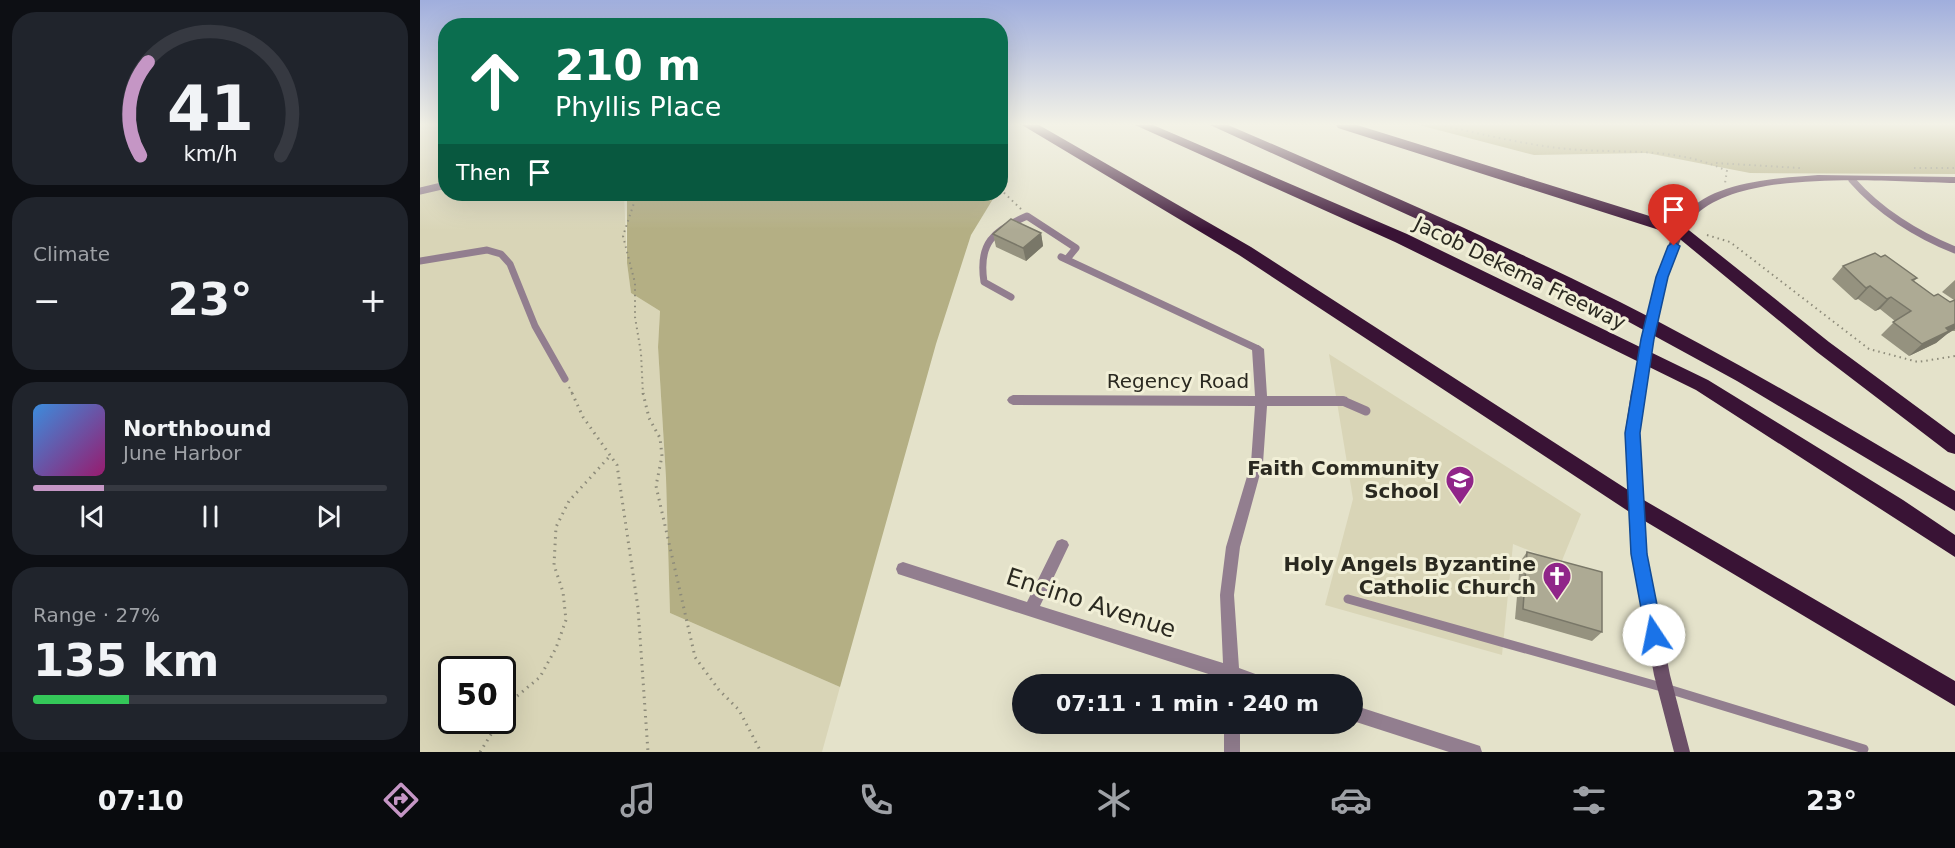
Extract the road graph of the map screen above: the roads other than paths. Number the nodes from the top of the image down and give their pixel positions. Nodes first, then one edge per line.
1 (1089, 160) edge
2 (1222, 160) edge
3 (1297, 160) edge
4 (1455, 160) edge
5 (1852, 180) junction
6 (1955, 180) edge
7 (438, 187) edge
8 (420, 191) edge
9 (1680, 231) junction
10 (1955, 250) edge
11 (420, 261) edge
12 (1011, 297) dead end
13 (1258, 349) joint
14 (565, 379) road end
15 (1013, 400) dead end
16 (1261, 401) junction
17 (1343, 401) joint
18 (1366, 411) dead end
19 (1955, 446) edge
20 (1955, 502) edge
21 (1635, 505) junction
22 (1062, 545) dead end
23 (1955, 548) edge
24 (903, 570) dead end
25 (1348, 599) dead end
26 (1031, 609) junction
27 (1218, 674) edge
28 (1232, 674) edge
29 (1665, 688) junction
30 (1955, 694) edge
31 (1363, 716) edge
32 (1232, 734) edge
33 (1864, 749) dead end
34 (1470, 751) edge
35 (1232, 752) edge
36 (1682, 752) edge

1 - 21 highway
2 - 23 highway, Jacob Dekema Freeway
3 - 20 highway, Jacob Dekema Freeway
4 - 9 highway
5 - 6 main road
5 - 9 main road
5 - 10 lane
7 - 8 lane
9 - 19 highway
9 - 21 main road, bridge
11 - 14 lane
12 - 13 lane
13 - 16 street
15 - 16 street, Regency Road
16 - 17 street, Regency Road
16 - 28 street
17 - 18 lane
21 - 29 main road
21 - 30 highway
22 - 26 street
24 - 26 street, Encino Avenue
25 - 29 lane
26 - 27 street, Encino Avenue
29 - 33 lane
29 - 36 main road
31 - 34 street
32 - 35 street

